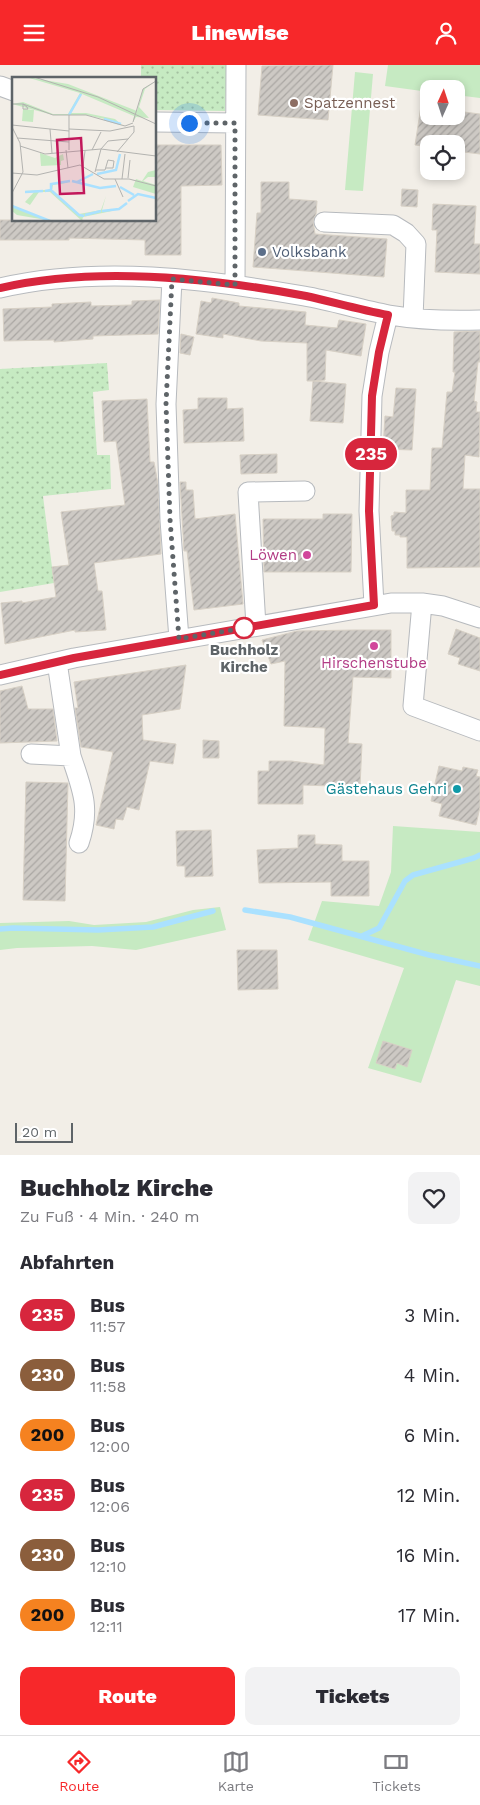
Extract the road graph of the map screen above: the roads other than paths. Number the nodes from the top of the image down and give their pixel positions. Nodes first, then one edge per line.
1 (236, 65) edge
2 (0, 86) edge
3 (12, 90) edge
4 (156, 122) edge
5 (235, 123) junction
6 (324, 222) dead end
7 (172, 279) junction
8 (235, 285) junction
9 (0, 288) edge
10 (388, 315) junction
11 (413, 318) junction
12 (480, 320) edge
13 (305, 491) dead end
14 (422, 603) junction
15 (374, 605) junction
16 (480, 618) edge
17 (256, 626) junction
18 (179, 639) junction
19 (57, 662) junction
20 (0, 675) edge
21 (480, 731) edge
22 (31, 754) dead end
23 (71, 756) junction
24 (79, 843) dead end

1 - 5 street
2 - 3 street
4 - 5 street
5 - 8 street
6 - 11 street
7 - 8 street
7 - 9 street
7 - 18 street
8 - 10 street
10 - 11 street
10 - 15 street
11 - 12 street
13 - 17 street
14 - 15 street
14 - 16 street
14 - 21 street
15 - 17 street
17 - 18 street
18 - 19 street
19 - 20 street
19 - 23 street
22 - 23 street
23 - 24 street

